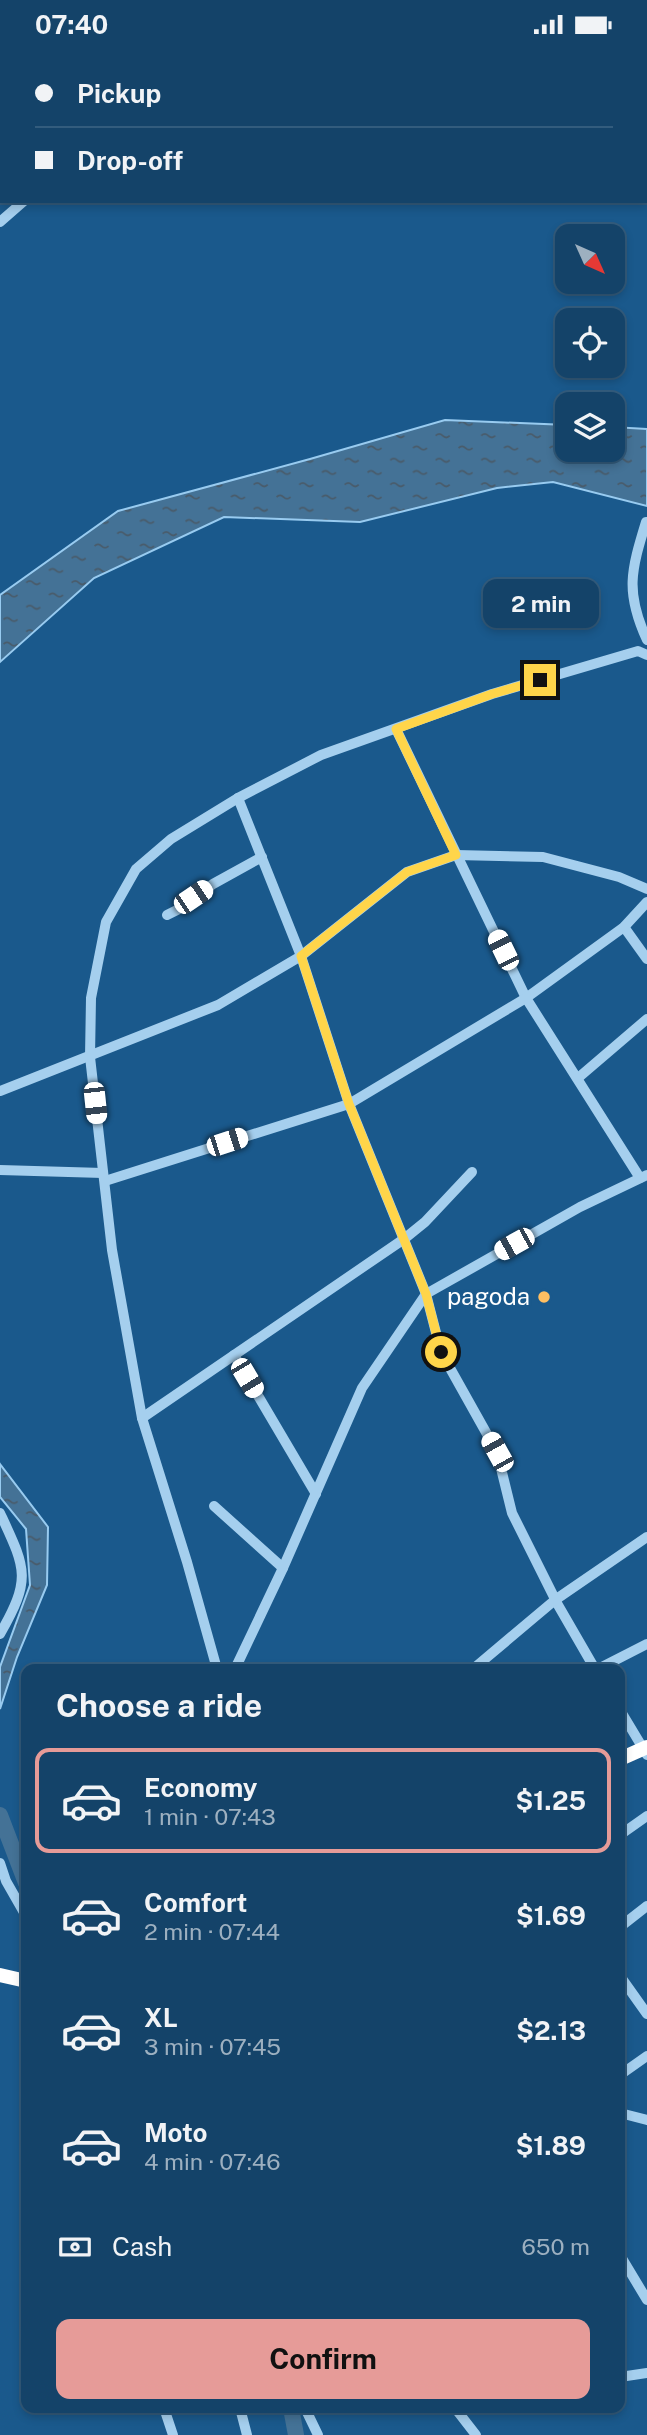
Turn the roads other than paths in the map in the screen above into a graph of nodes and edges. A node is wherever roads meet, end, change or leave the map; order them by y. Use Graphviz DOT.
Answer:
graph roads {
  1 [pos="22,203"];
  2 [pos="0,222"];
  3 [pos="646,522"];
  4 [pos="647,640"];
  5 [pos="647,655"];
  6 [pos="396,729"];
  7 [pos="239,798"];
  8 [pos="456,855"];
  9 [pos="262,857"];
  10 [pos="647,889"];
  11 [pos="647,902"];
  12 [pos="167,915"];
  13 [pos="624,927"];
  14 [pos="301,956"];
  15 [pos="647,959"];
  16 [pos="526,998"];
  17 [pos="647,1019"];
  18 [pos="90,1057"];
  19 [pos="578,1078"];
  20 [pos="0,1091"];
  21 [pos="349,1104"];
  22 [pos="0,1170"];
  23 [pos="472,1172"];
  24 [pos="643,1176"];
  25 [pos="104,1177"];
  26 [pos="404,1239"];
  27 [pos="426,1294"];
  28 [pos="233,1356"];
  29 [pos="142,1418"];
  30 [pos="316,1494"];
  31 [pos="214,1506"];
  32 [pos="0,1513"];
  33 [pos="647,1537"];
  34 [pos="283,1568"];
  35 [pos="555,1600"];
  36 [pos="0,1634"];
  37 [pos="647,1644"];
  38 [pos="215,1664"];
  39 [pos="237,1664"];
  40 [pos="479,1664"];
  41 [pos="594,1664"];
  42 [pos="607,1664"];
  43 [pos="625,1718"];
  44 [pos="646,1751"];
  45 [pos="625,1757"];
  46 [pos="647,1816"];
  47 [pos="625,1831"];
  48 [pos="0,1863"];
  49 [pos="647,1906"];
  50 [pos="21,1907"];
  51 [pos="625,1923"];
  52 [pos="0,1975"];
  53 [pos="21,1980"];
  54 [pos="625,1983"];
  55 [pos="647,2014"];
  56 [pos="647,2056"];
  57 [pos="625,2071"];
  58 [pos="625,2114"];
  59 [pos="647,2120"];
  60 [pos="625,2263"];
  61 [pos="647,2300"];
  62 [pos="647,2373"];
  63 [pos="625,2376"];
  64 [pos="166,2413"];
  65 [pos="241,2413"];
  66 [pos="307,2413"];
  67 [pos="459,2413"];
  68 [pos="173,2435"];
  69 [pos="247,2435"];
  70 [pos="318,2435"];
  71 [pos="475,2435"];
  1 -- 2 [label="street"];
  3 -- 4 [label="street"];
  5 -- 6 [label="street"];
  6 -- 7 [label="street"];
  6 -- 8 [label="street"];
  7 -- 9 [label="street"];
  7 -- 18 [label="street"];
  8 -- 10 [label="street"];
  8 -- 14 [label="street"];
  8 -- 16 [label="street"];
  9 -- 12 [label="street"];
  9 -- 14 [label="street"];
  11 -- 13 [label="street"];
  13 -- 15 [label="street"];
  13 -- 16 [label="street"];
  14 -- 18 [label="street"];
  14 -- 21 [label="street"];
  16 -- 19 [label="street"];
  16 -- 21 [label="street"];
  17 -- 19 [label="street"];
  18 -- 20 [label="street"];
  18 -- 25 [label="street"];
  19 -- 24 [label="street"];
  21 -- 25 [label="street"];
  21 -- 26 [label="street"];
  22 -- 25 [label="street"];
  23 -- 26 [label="street"];
  24 -- 27 [label="street"];
  25 -- 29 [label="street"];
  26 -- 27 [label="street"];
  26 -- 28 [label="street"];
  27 -- 30 [label="street"];
  27 -- 35 [label="street"];
  28 -- 29 [label="street"];
  28 -- 30 [label="street"];
  29 -- 38 [label="street"];
  30 -- 34 [label="street"];
  31 -- 34 [label="street"];
  32 -- 36 [label="street"];
  33 -- 35 [label="street"];
  34 -- 39 [label="street"];
  35 -- 40 [label="street"];
  35 -- 41 [label="street"];
  37 -- 42 [label="street"];
  43 -- 44 [label="street"];
  44 -- 45 [label="highway"];
  46 -- 47 [label="street"];
  48 -- 50 [label="street"];
  49 -- 51 [label="street"];
  52 -- 53 [label="highway"];
  54 -- 55 [label="street"];
  56 -- 57 [label="street"];
  58 -- 59 [label="street"];
  60 -- 61 [label="street"];
  62 -- 63 [label="street"];
  64 -- 68 [label="street"];
  65 -- 69 [label="street"];
  66 -- 70 [label="street"];
  67 -- 71 [label="street"];
}
